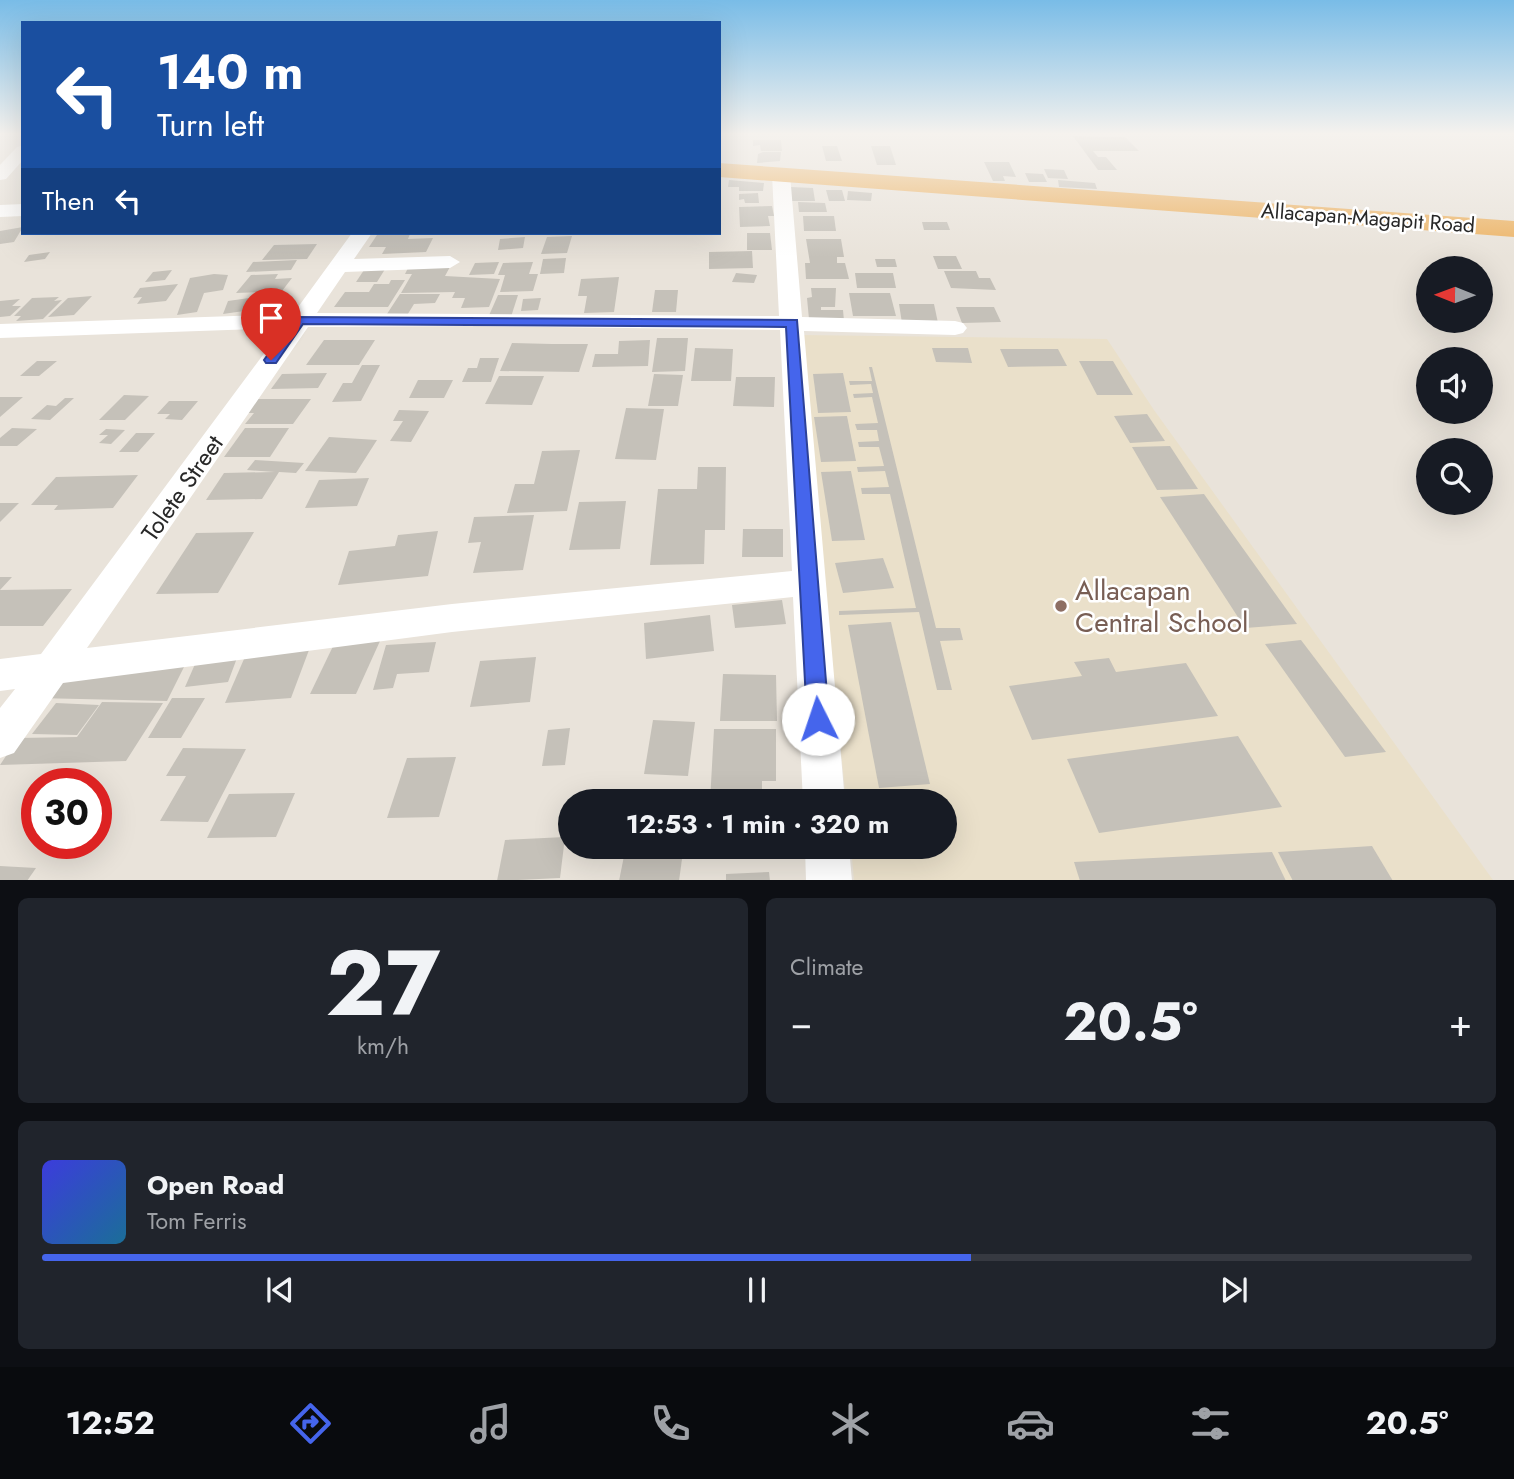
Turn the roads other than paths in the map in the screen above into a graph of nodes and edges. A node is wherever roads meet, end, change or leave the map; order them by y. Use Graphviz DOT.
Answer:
graph roads {
  1 [pos="781,175"];
  2 [pos="795,175"];
  3 [pos="21,210"];
  4 [pos="0,211"];
  5 [pos="1514,229"];
  6 [pos="361,235"];
  7 [pos="450,262"];
  8 [pos="338,266"];
  9 [pos="299,320"];
  10 [pos="792,323"];
  11 [pos="955,328"];
  12 [pos="0,331"];
  13 [pos="809,582"];
  14 [pos="54,668"];
  15 [pos="0,675"];
  16 [pos="0,740"];
  17 [pos="823,789"];
  18 [pos="828,859"];
  19 [pos="829,880"];
  1 -- 10 [label="street"];
  2 -- 5 [label="highway, Allacapan-Magapit Road"];
  3 -- 4 [label="street"];
  6 -- 8 [label="street, Tolete Street"];
  7 -- 8 [label="street"];
  8 -- 9 [label="street, Tolete Street"];
  9 -- 10 [label="street"];
  9 -- 12 [label="street"];
  9 -- 14 [label="street, Tolete Street"];
  10 -- 11 [label="street"];
  10 -- 13 [label="street"];
  13 -- 14 [label="street"];
  13 -- 17 [label="street"];
  14 -- 15 [label="street"];
  14 -- 16 [label="street, Tolete Street"];
  18 -- 19 [label="street"];
}
